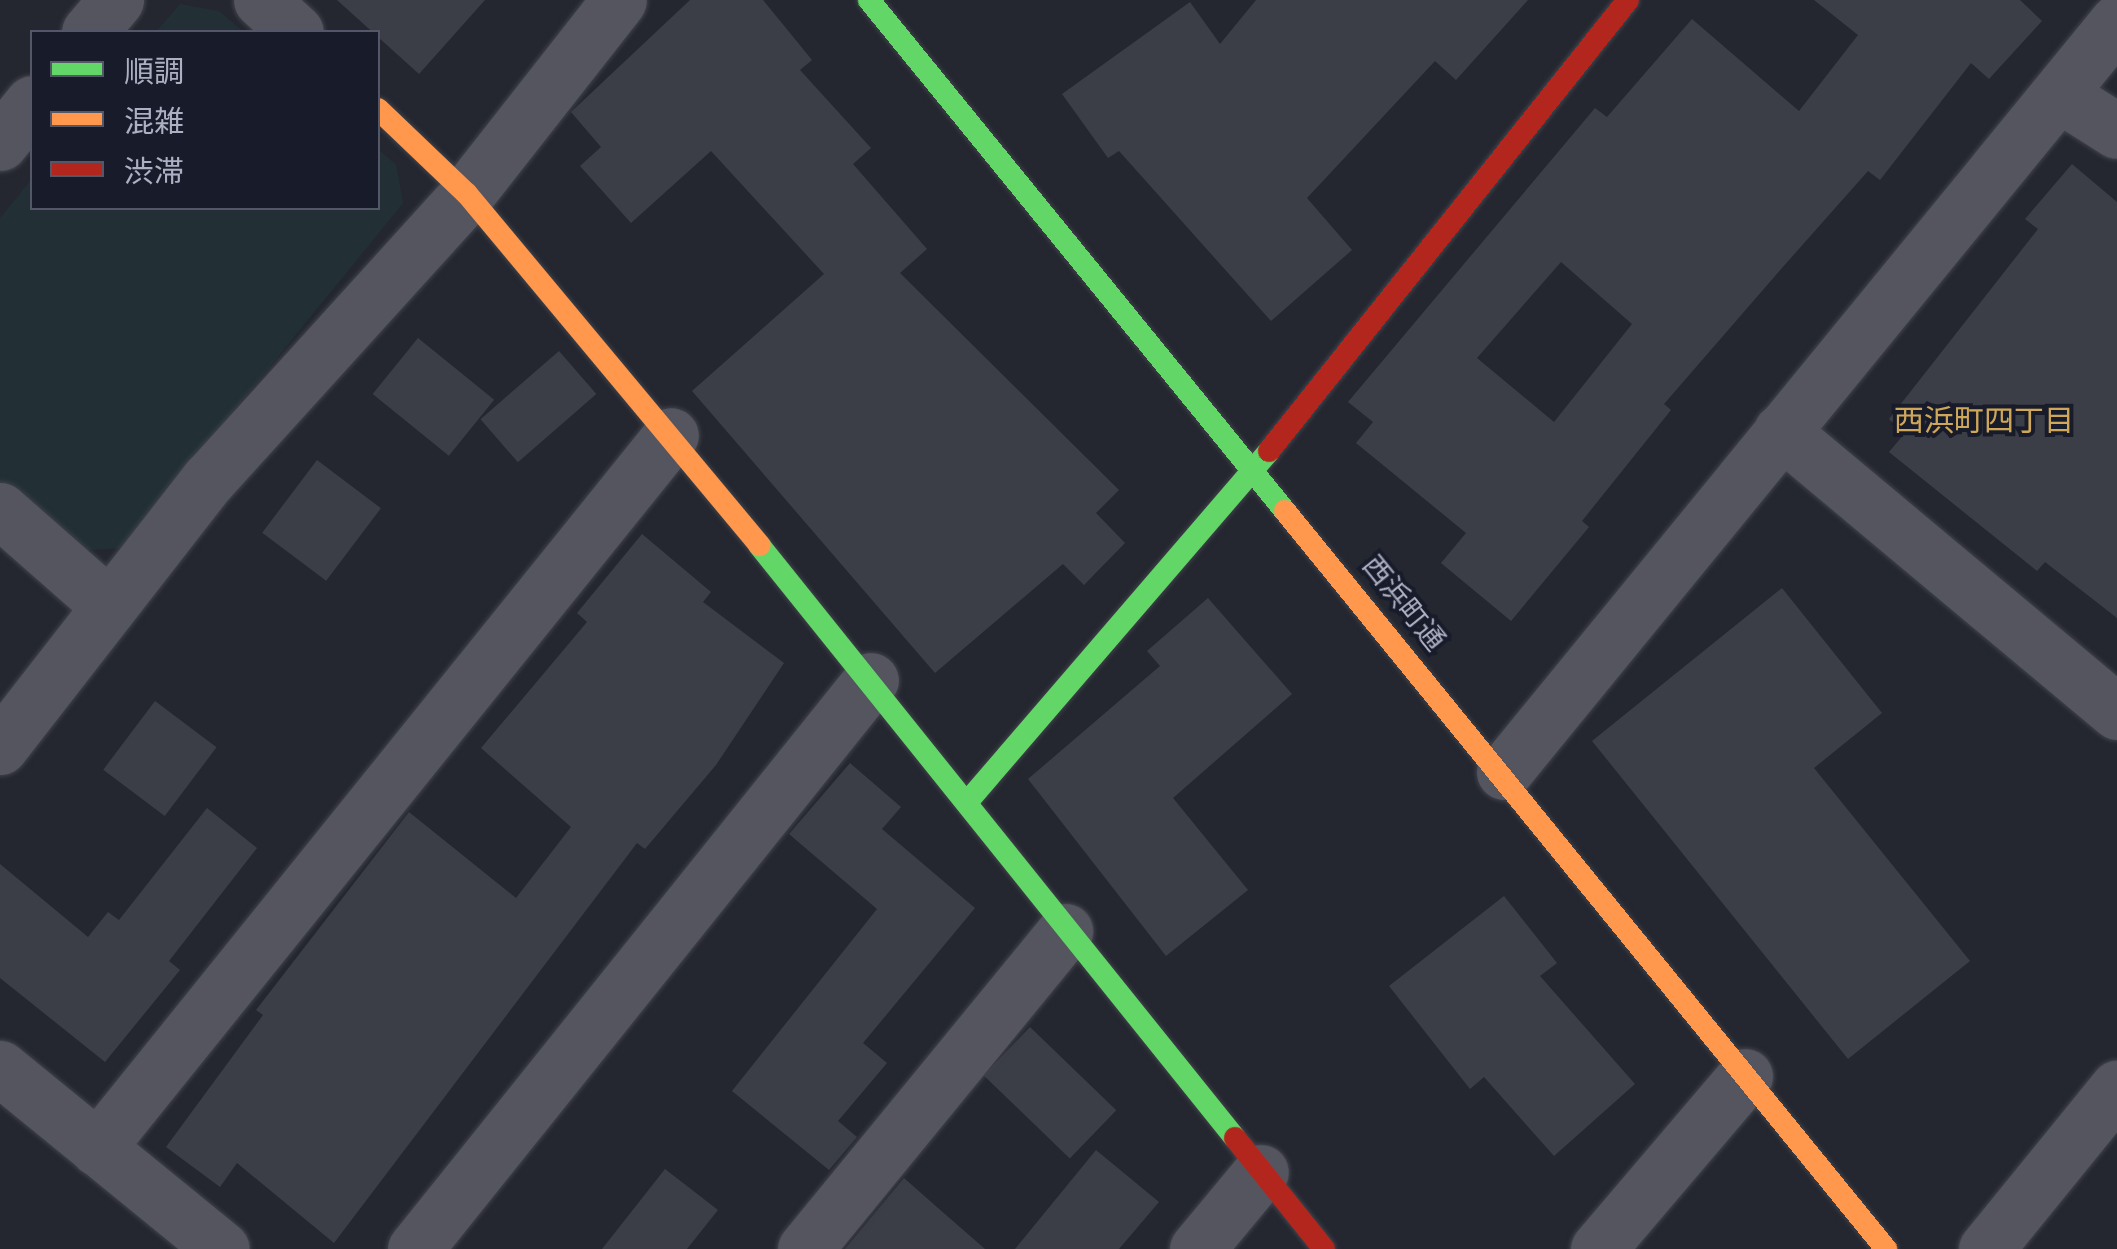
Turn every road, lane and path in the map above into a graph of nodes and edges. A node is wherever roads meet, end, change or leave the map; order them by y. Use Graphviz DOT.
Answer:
graph roads {
  1 [pos="116,0"];
  2 [pos="262,0"];
  3 [pos="619,0"];
  4 [pos="869,0"];
  5 [pos="1628,0"];
  6 [pos="2117,22"];
  7 [pos="91,30"];
  8 [pos="294,30"];
  9 [pos="2060,95"];
  10 [pos="30,106"];
  11 [pos="380,111"];
  12 [pos="2117,132"];
  13 [pos="0,143"];
  14 [pos="468,194"];
  15 [pos="1781,431"];
  16 [pos="671,435"];
  17 [pos="1256,467"];
  18 [pos="0,510"];
  19 [pos="107,604"];
  20 [pos="871,680"];
  21 [pos="2117,712"];
  22 [pos="0,748"];
  23 [pos="1504,772"];
  24 [pos="969,800"];
  25 [pos="1065,931"];
  26 [pos="0,1068"];
  27 [pos="1745,1076"];
  28 [pos="2117,1088"];
  29 [pos="97,1148"];
  30 [pos="1261,1172"];
  31 [pos="222,1249"];
  32 [pos="415,1249"];
  33 [pos="805,1249"];
  34 [pos="1197,1249"];
  35 [pos="1324,1249"];
  36 [pos="1598,1249"];
  37 [pos="1886,1249"];
  38 [pos="1986,1249"];
  1 -- 7 [label="street"];
  2 -- 8 [label="street"];
  3 -- 14 [label="street"];
  4 -- 17 [label="street, 西浜町通"];
  5 -- 17 [label="street"];
  6 -- 9 [label="street"];
  9 -- 12 [label="street"];
  9 -- 15 [label="street"];
  10 -- 13 [label="street"];
  11 -- 14 [label="street"];
  14 -- 16 [label="street"];
  14 -- 19 [label="street"];
  15 -- 21 [label="street"];
  15 -- 23 [label="street"];
  16 -- 20 [label="street"];
  16 -- 29 [label="street"];
  17 -- 23 [label="street, 西浜町通"];
  17 -- 24 [label="street"];
  18 -- 19 [label="street"];
  19 -- 22 [label="street"];
  20 -- 24 [label="street"];
  20 -- 32 [label="street"];
  23 -- 27 [label="street, 西浜町通"];
  24 -- 25 [label="street"];
  25 -- 30 [label="street"];
  25 -- 33 [label="street"];
  26 -- 29 [label="street"];
  27 -- 36 [label="street"];
  27 -- 37 [label="street, 西浜町通"];
  28 -- 38 [label="street"];
  29 -- 31 [label="street"];
  30 -- 34 [label="street"];
  30 -- 35 [label="street"];
}
